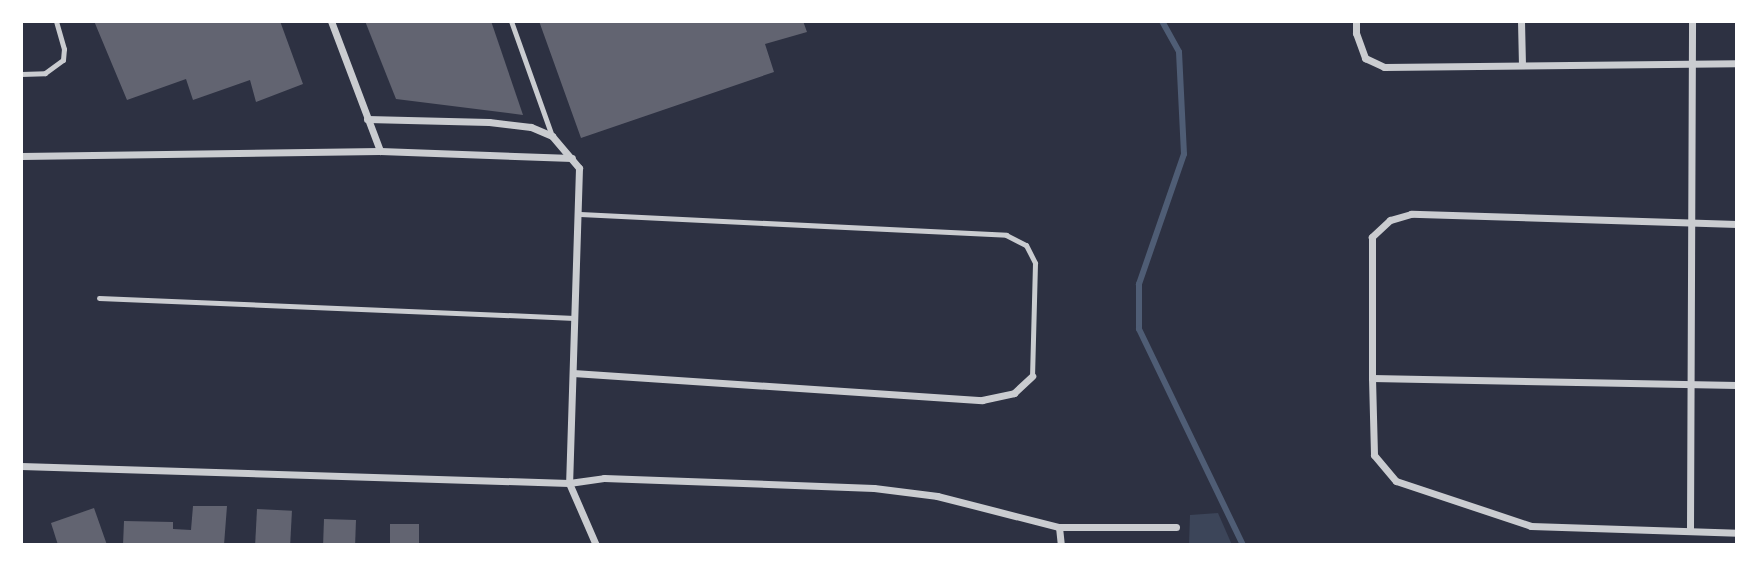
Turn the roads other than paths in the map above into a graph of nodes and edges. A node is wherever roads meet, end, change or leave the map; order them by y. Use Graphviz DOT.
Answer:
graph roads {
  1 [pos="56,21"];
  2 [pos="331,21"];
  3 [pos="511,21"];
  4 [pos="1356,21"];
  5 [pos="1521,21"];
  6 [pos="1692,21"];
  7 [pos="1693,63"];
  8 [pos="1737,63"];
  9 [pos="1522,65"];
  10 [pos="21,74"];
  11 [pos="367,119"];
  12 [pos="552,136"];
  13 [pos="380,151"];
  14 [pos="21,156"];
  15 [pos="572,158"];
  16 [pos="580,214"];
  17 [pos="1691,223"];
  18 [pos="1737,224"];
  19 [pos="99,298"];
  20 [pos="576,318"];
  21 [pos="573,373"];
  22 [pos="1032,376"];
  23 [pos="1372,378"];
  24 [pos="1737,385"];
  25 [pos="1693,386"];
  26 [pos="21,466"];
  27 [pos="569,483"];
  28 [pos="1059,527"];
  29 [pos="1175,527"];
  30 [pos="1690,529"];
  31 [pos="1737,533"];
  32 [pos="596,545"];
  33 [pos="1061,545"];
  1 -- 10 [label="lane"];
  2 -- 11 [label="street"];
  3 -- 12 [label="lane"];
  4 -- 9 [label="street"];
  5 -- 9 [label="street"];
  6 -- 7 [label="street"];
  7 -- 8 [label="street"];
  7 -- 9 [label="street"];
  7 -- 17 [label="street"];
  11 -- 12 [label="street"];
  11 -- 13 [label="street"];
  12 -- 15 [label="street"];
  13 -- 14 [label="street"];
  13 -- 15 [label="street"];
  15 -- 16 [label="street"];
  16 -- 20 [label="street"];
  16 -- 22 [label="lane"];
  17 -- 18 [label="street"];
  17 -- 23 [label="street"];
  17 -- 25 [label="street"];
  19 -- 20 [label="lane"];
  20 -- 21 [label="street"];
  21 -- 22 [label="street"];
  21 -- 27 [label="street"];
  23 -- 25 [label="street"];
  23 -- 30 [label="street"];
  24 -- 25 [label="street"];
  25 -- 30 [label="street"];
  26 -- 27 [label="street"];
  27 -- 28 [label="street"];
  27 -- 32 [label="street"];
  28 -- 29 [label="street"];
  28 -- 33 [label="street"];
  30 -- 31 [label="street"];
}
